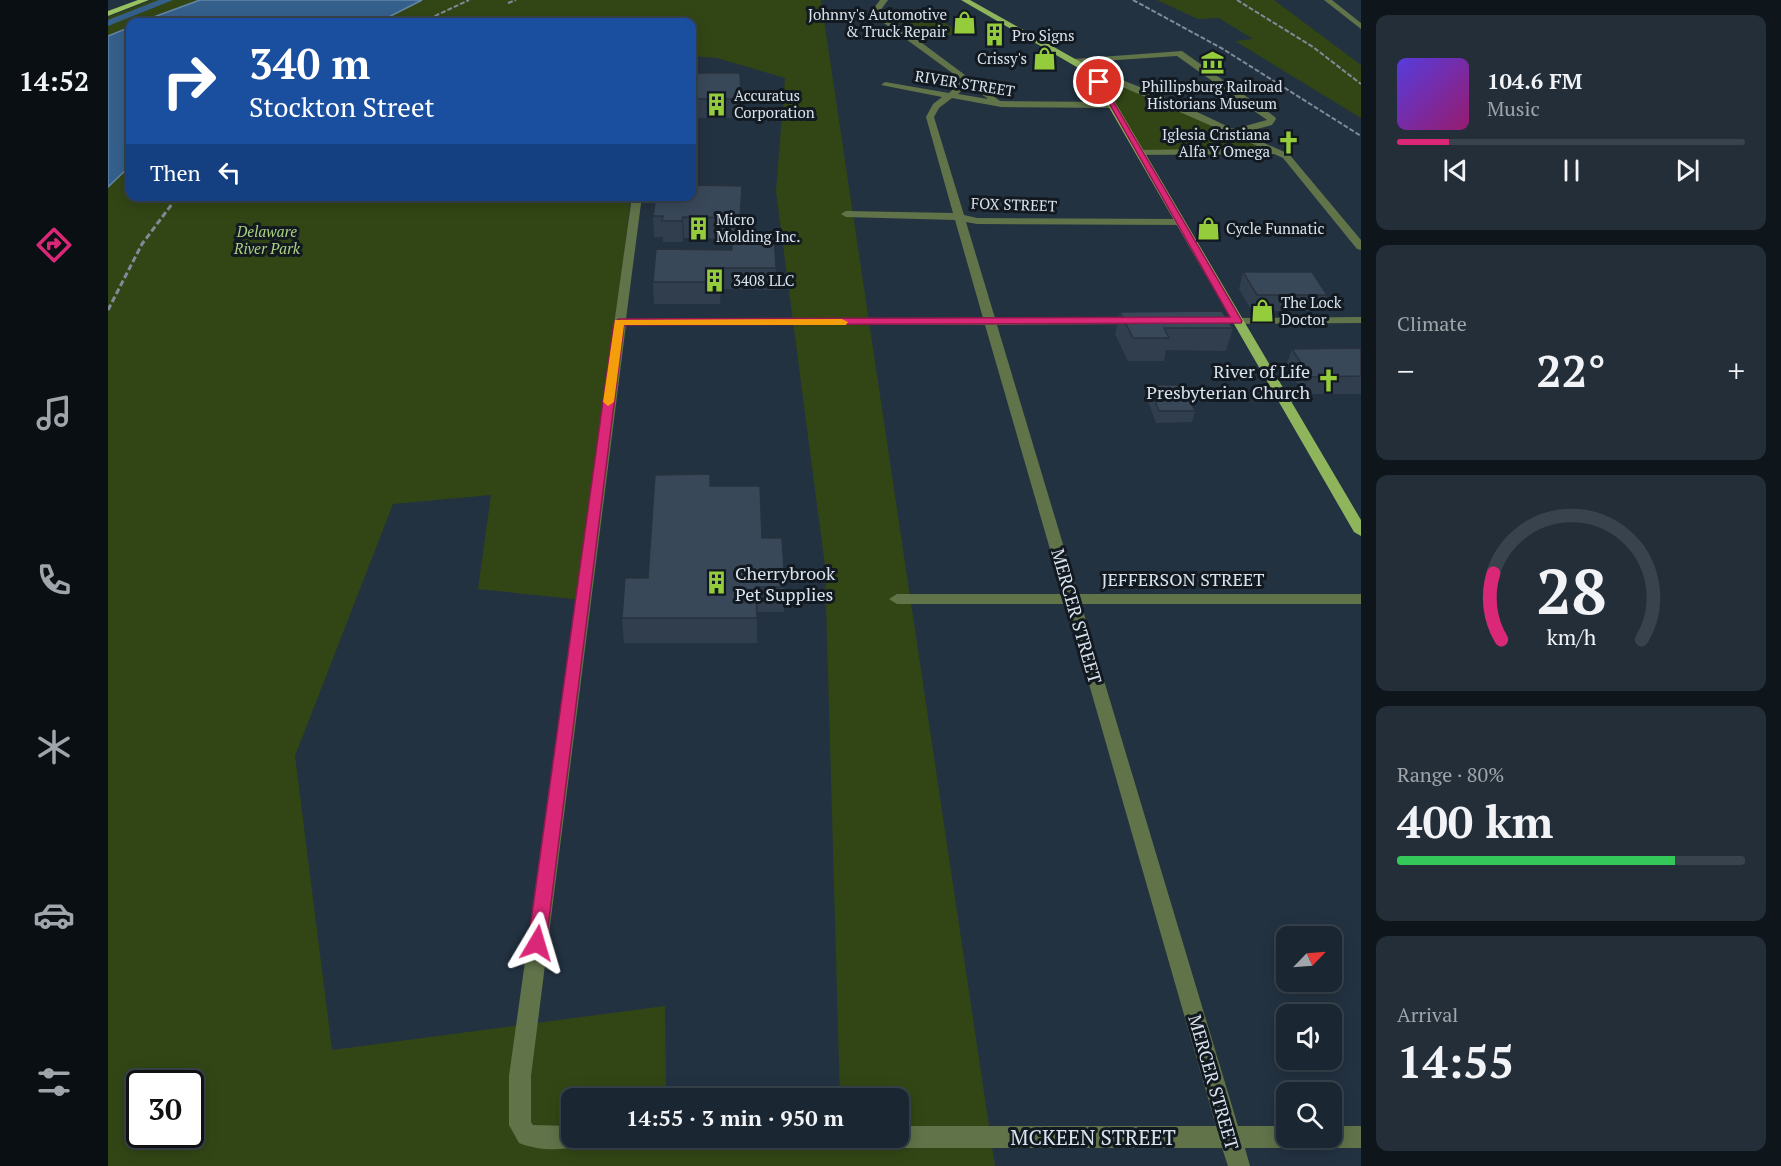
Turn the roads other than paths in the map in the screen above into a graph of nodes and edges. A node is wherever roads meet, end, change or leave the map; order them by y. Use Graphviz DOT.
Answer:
graph roads {
  1 [pos="145,0"];
  2 [pos="884,0"];
  3 [pos="965,0"];
  4 [pos="1328,0"];
  5 [pos="108,14"];
  6 [pos="1361,27"];
  7 [pos="1073,61"];
  8 [pos="1090,71"];
  9 [pos="967,80"];
  10 [pos="885,85"];
  11 [pos="950,96"];
  12 [pos="1001,105"];
  13 [pos="1112,105"];
  14 [pos="1233,132"];
  15 [pos="1278,151"];
  16 [pos="1140,153"];
  17 [pos="636,201"];
  18 [pos="846,214"];
  19 [pos="958,217"];
  20 [pos="1180,222"];
  21 [pos="1361,247"];
  22 [pos="1361,320"];
  23 [pos="1156,321"];
  24 [pos="1231,321"];
  25 [pos="619,322"];
  26 [pos="992,322"];
  27 [pos="1361,532"];
  28 [pos="1072,598"];
  29 [pos="897,599"];
  30 [pos="1361,599"];
  31 [pos="561,1137"];
  32 [pos="909,1137"];
  33 [pos="1230,1137"];
  34 [pos="1276,1137"];
  35 [pos="1342,1137"];
  36 [pos="1361,1137"];
  37 [pos="1239,1166"];
  1 -- 5 [label="highway"];
  2 -- 9 [label="street"];
  3 -- 7 [label="main road"];
  4 -- 6 [label="street"];
  7 -- 8 [label="main road"];
  7 -- 14 [label="street"];
  8 -- 13 [label="main road"];
  8 -- 14 [label="street"];
  9 -- 11 [label="street, MERCER STREET"];
  9 -- 12 [label="street"];
  10 -- 11 [label="street, RIVER STREET"];
  11 -- 12 [label="street, RIVER STREET"];
  11 -- 19 [label="street, MERCER STREET"];
  12 -- 13 [label="street, RIVER STREET"];
  13 -- 16 [label="main road"];
  14 -- 15 [label="street"];
  15 -- 16 [label="street"];
  15 -- 21 [label="street"];
  16 -- 20 [label="main road"];
  17 -- 25 [label="street"];
  18 -- 19 [label="street, FOX STREET"];
  19 -- 20 [label="street, FOX STREET"];
  19 -- 26 [label="street, MERCER STREET"];
  20 -- 24 [label="main road"];
  22 -- 24 [label="street"];
  23 -- 26 [label="street"];
  24 -- 27 [label="main road"];
  25 -- 26 [label="street"];
  25 -- 31 [label="street"];
  26 -- 28 [label="street, MERCER STREET"];
  28 -- 29 [label="street, JEFFERSON STREET"];
  28 -- 30 [label="street, JEFFERSON STREET"];
  28 -- 33 [label="street, MERCER STREET"];
  32 -- 33 [label="street, MCKEEN STREET"];
  33 -- 34 [label="street, MCKEEN STREET"];
  33 -- 37 [label="street, MERCER STREET"];
  35 -- 36 [label="street"];
}
